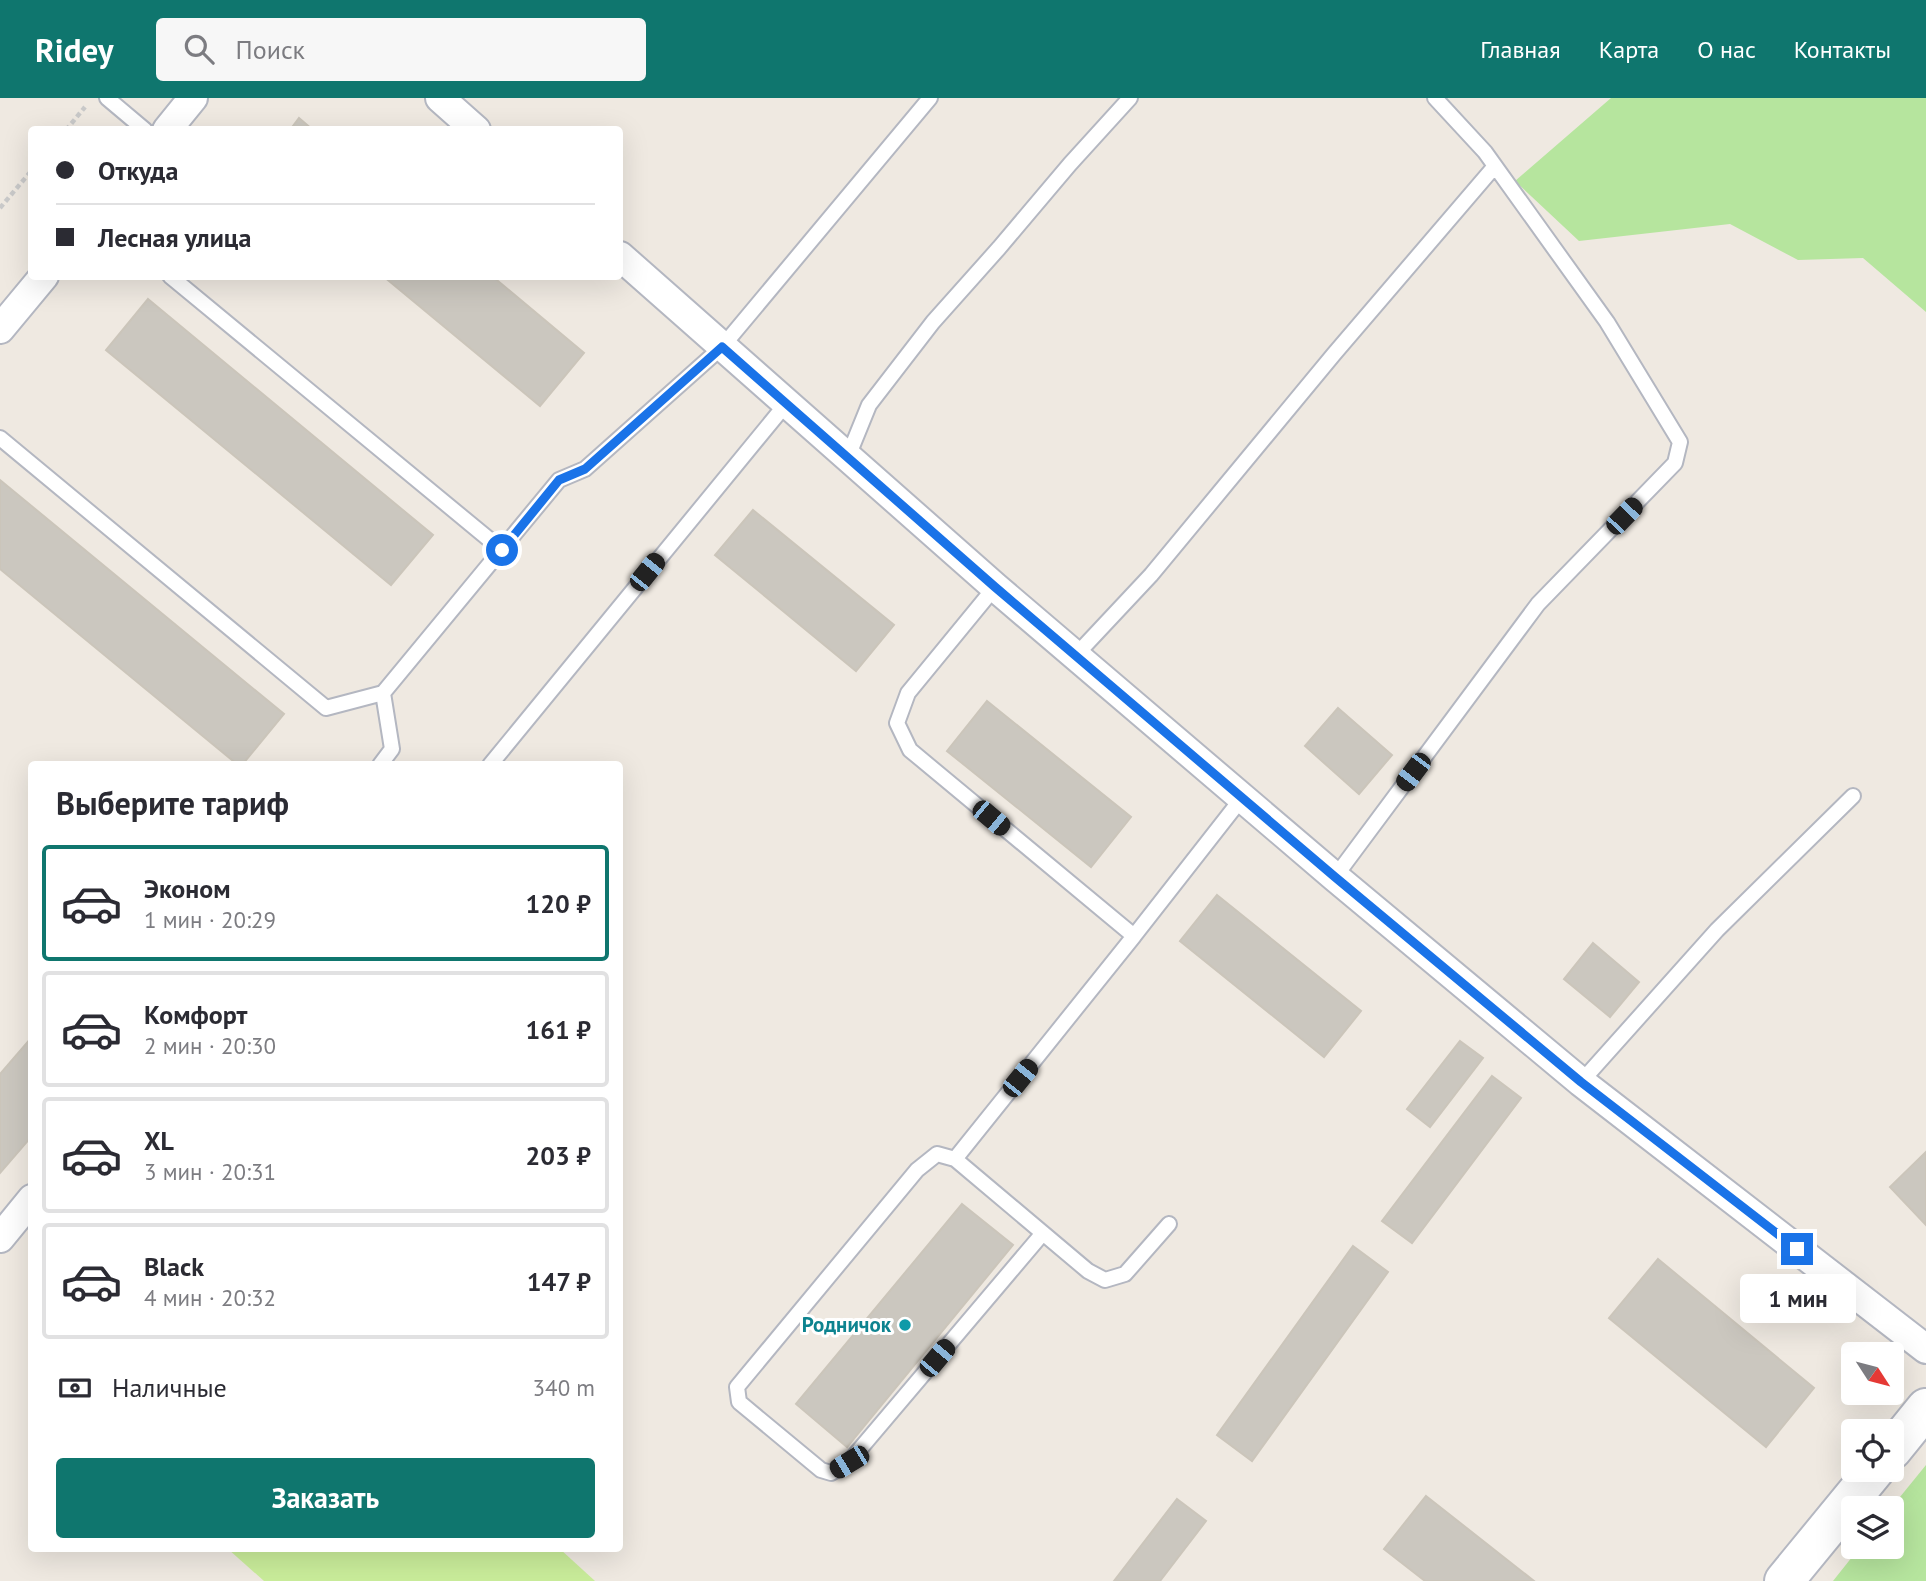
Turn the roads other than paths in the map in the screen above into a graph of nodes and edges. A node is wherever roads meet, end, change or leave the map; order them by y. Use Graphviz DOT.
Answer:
graph roads {
  1 [pos="107,98"];
  2 [pos="193,98"];
  3 [pos="440,98"];
  4 [pos="930,98"];
  5 [pos="1130,98"];
  6 [pos="1435,98"];
  7 [pos="140,126"];
  8 [pos="170,126"];
  9 [pos="472,126"];
  10 [pos="1495,166"];
  11 [pos="623,259"];
  12 [pos="41,280"];
  13 [pos="175,280"];
  14 [pos="0,330"];
  15 [pos="722,347"];
  16 [pos="786,404"];
  17 [pos="0,438"];
  18 [pos="847,459"];
  19 [pos="502,550"];
  20 [pos="995,587"];
  21 [pos="1076,655"];
  22 [pos="383,693"];
  23 [pos="383,761"];
  24 [pos="493,761"];
  25 [pos="1853,796"];
  26 [pos="1242,798"];
  27 [pos="1335,877"];
  28 [pos="1134,936"];
  29 [pos="1581,1082"];
  30 [pos="955,1159"];
  31 [pos="28,1204"];
  32 [pos="1169,1224"];
  33 [pos="1043,1233"];
  34 [pos="0,1238"];
  35 [pos="1926,1349"];
  36 [pos="1926,1408"];
  37 [pos="1904,1435"];
  38 [pos="1865,1482"];
  39 [pos="1784,1581"];
  1 -- 7 [label="lane"];
  2 -- 8 [label="street"];
  3 -- 9 [label="street"];
  4 -- 15 [label="lane"];
  5 -- 18 [label="lane"];
  6 -- 10 [label="lane"];
  10 -- 21 [label="lane"];
  10 -- 27 [label="lane"];
  11 -- 15 [label="street"];
  12 -- 14 [label="street"];
  13 -- 19 [label="lane"];
  15 -- 16 [label="street"];
  15 -- 19 [label="lane"];
  16 -- 18 [label="street"];
  16 -- 24 [label="lane"];
  17 -- 22 [label="lane"];
  18 -- 20 [label="street"];
  19 -- 22 [label="lane"];
  20 -- 21 [label="street"];
  20 -- 28 [label="lane"];
  21 -- 26 [label="street"];
  22 -- 23 [label="lane"];
  25 -- 29 [label="lane"];
  26 -- 27 [label="street"];
  26 -- 28 [label="lane"];
  27 -- 29 [label="street"];
  28 -- 30 [label="lane"];
  29 -- 35 [label="street"];
  30 -- 33 [label="lane"];
  30 -- 33 [label="lane"];
  31 -- 34 [label="street"];
  32 -- 33 [label="lane"];
  36 -- 37 [label="street"];
  38 -- 39 [label="street"];
}
